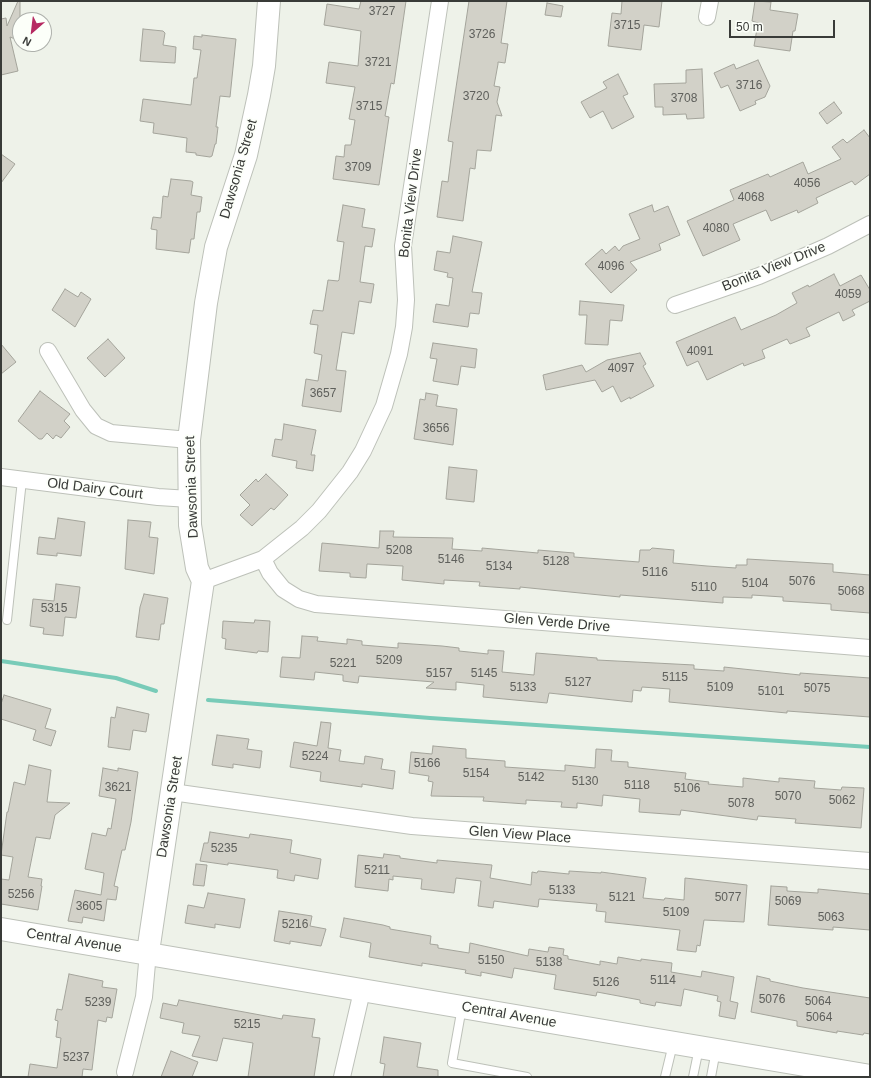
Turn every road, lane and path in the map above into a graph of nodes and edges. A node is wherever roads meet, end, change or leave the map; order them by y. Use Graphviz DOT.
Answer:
graph roads {
  1 [pos="269,1"];
  2 [pos="440,1"];
  3 [pos="710,1"];
  4 [pos="707,17"];
  5 [pos="870,224"];
  6 [pos="675,304"];
  7 [pos="48,351"];
  8 [pos="189,440"];
  9 [pos="1,477"];
  10 [pos="22,480"];
  11 [pos="190,499"];
  12 [pos="263,559"];
  13 [pos="203,581"];
  14 [pos="7,620"];
  15 [pos="870,648"];
  16 [pos="172,792"];
  17 [pos="870,861"];
  18 [pos="1,929"];
  19 [pos="148,952"];
  20 [pos="362,990"];
  21 [pos="462,1007"];
  22 [pos="673,1043"];
  23 [pos="708,1049"];
  24 [pos="125,1072"];
  25 [pos="864,1076"];
  26 [pos="342,1077"];
  27 [pos="527,1077"];
  28 [pos="665,1077"];
  29 [pos="693,1077"];
  30 [pos="711,1077"];
  1 -- 8 [label="street, Dawsonia Street"];
  2 -- 12 [label="street, Bonita View Drive"];
  3 -- 4 [label="street"];
  5 -- 6 [label="street, Bonita View Drive"];
  7 -- 8 [label="street"];
  8 -- 11 [label="street, Dawsonia Street"];
  9 -- 10 [label="street, Old Dairy Court"];
  10 -- 11 [label="street, Old Dairy Court"];
  10 -- 14 [label="lane"];
  11 -- 13 [label="street, Dawsonia Street"];
  12 -- 13 [label="street, Bonita View Drive"];
  12 -- 15 [label="street, Glen Verde Drive"];
  13 -- 16 [label="street, Dawsonia Street"];
  16 -- 17 [label="street, Glen View Place"];
  16 -- 19 [label="street, Dawsonia Street"];
  18 -- 19 [label="street, Central Avenue"];
  19 -- 20 [label="street, Central Avenue"];
  19 -- 24 [label="street"];
  20 -- 21 [label="street, Central Avenue"];
  20 -- 26 [label="street"];
  21 -- 22 [label="street, Central Avenue"];
  21 -- 27 [label="lane"];
  22 -- 23 [label="street, Central Avenue"];
  22 -- 28 [label="lane"];
  23 -- 25 [label="street, Central Avenue"];
  23 -- 29 [label="lane"];
  23 -- 30 [label="lane"];
}
